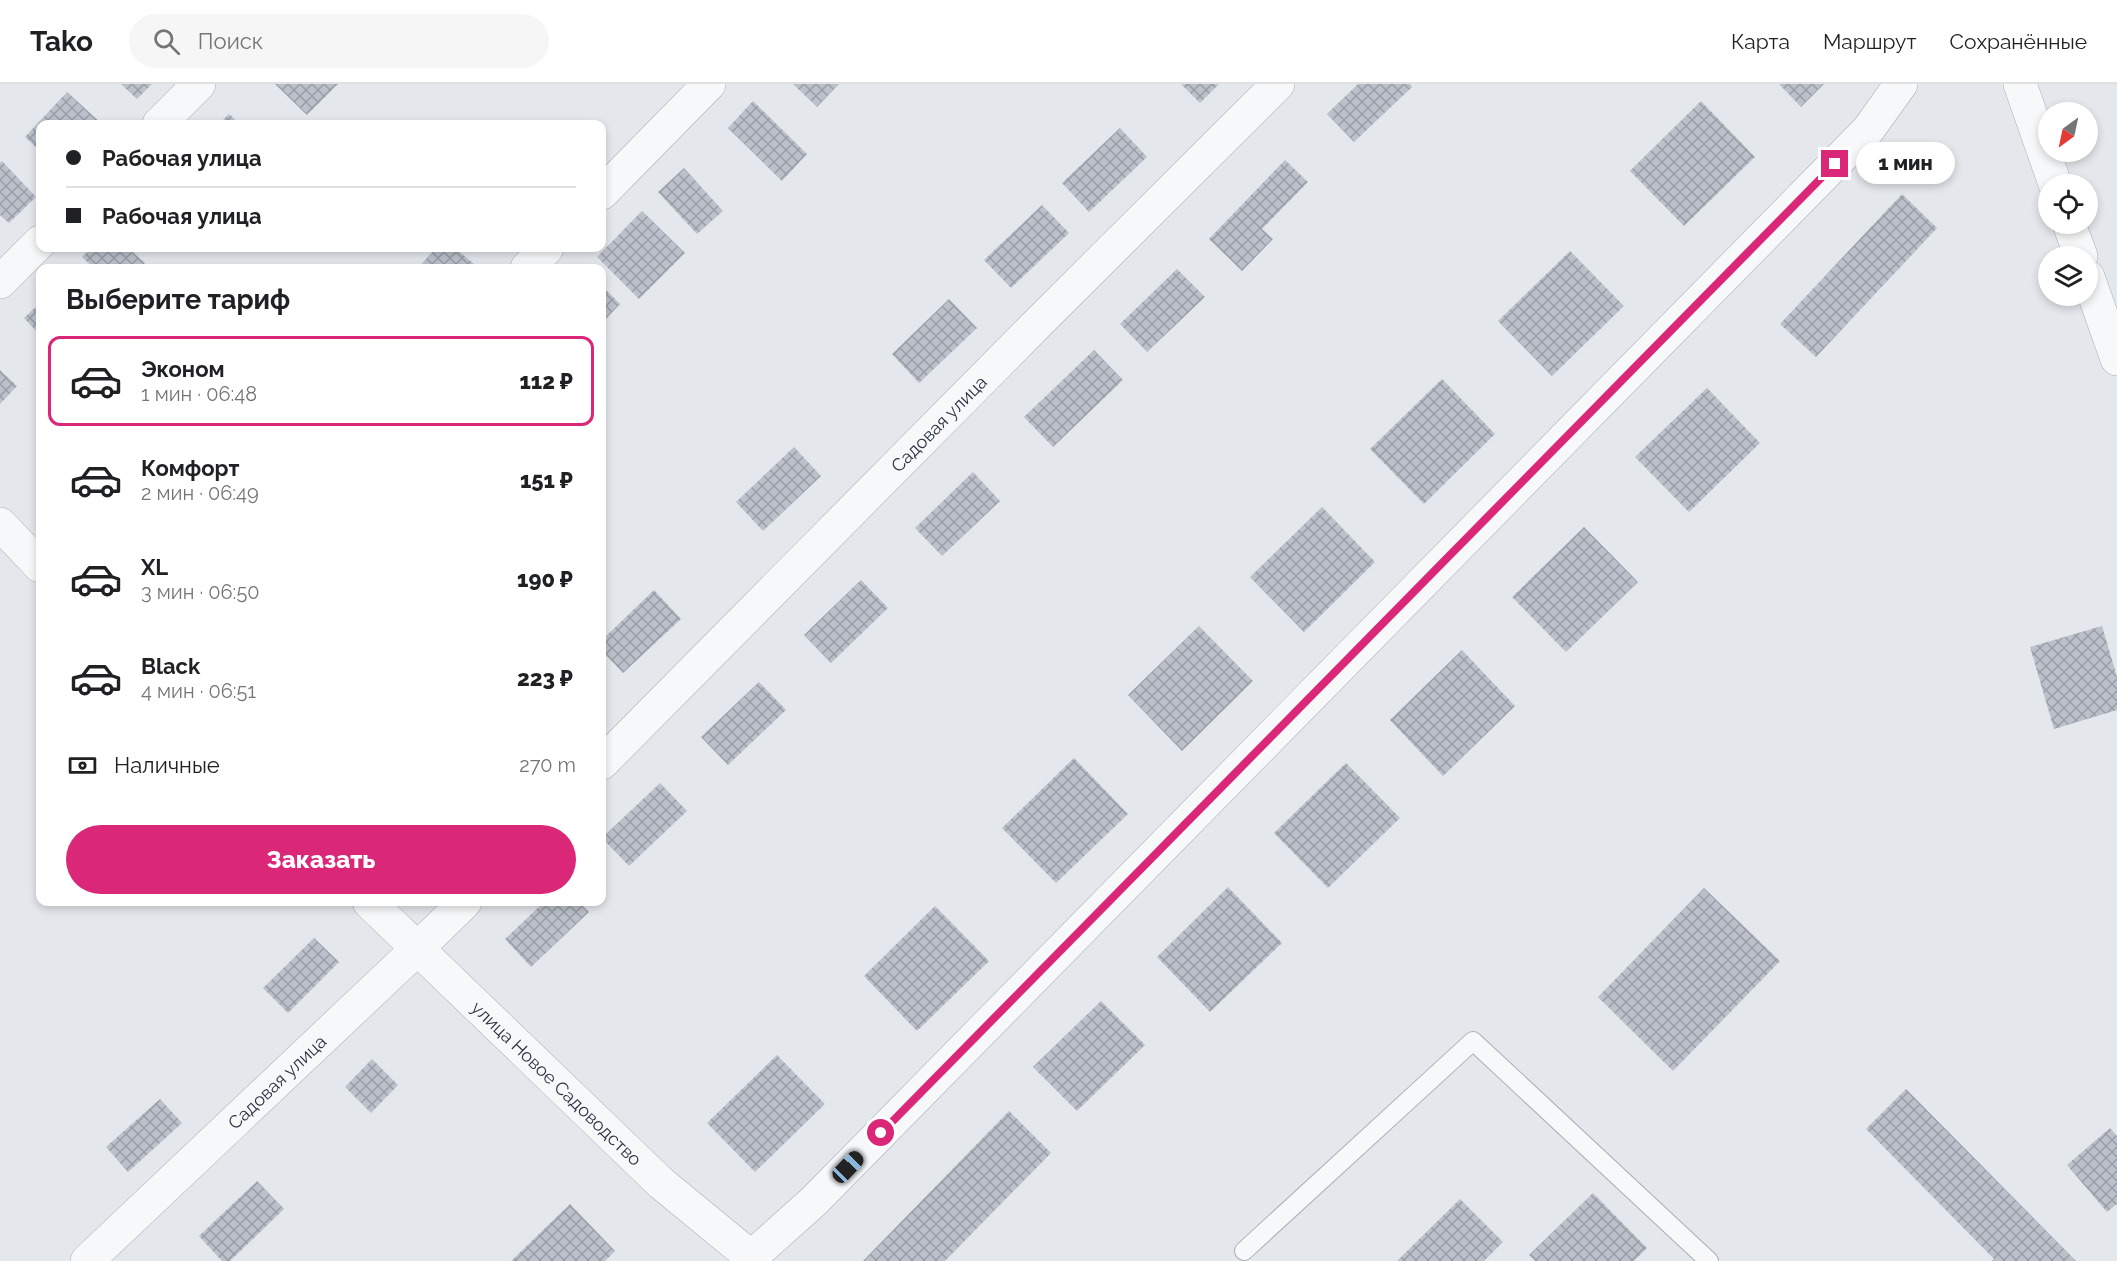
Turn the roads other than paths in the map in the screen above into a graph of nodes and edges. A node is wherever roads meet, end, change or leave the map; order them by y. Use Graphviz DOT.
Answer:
graph roads {
  1 [pos="200,84"];
  2 [pos="709,84"];
  3 [pos="1278,84"];
  4 [pos="1901,84"];
  5 [pos="2020,84"];
  6 [pos="163,120"];
  7 [pos="2052,174"];
  8 [pos="606,189"];
  9 [pos="36,246"];
  10 [pos="543,252"];
  11 [pos="531,264"];
  12 [pos="0,282"];
  13 [pos="2098,305"];
  14 [pos="2117,359"];
  15 [pos="0,524"];
  16 [pos="36,562"];
  17 [pos="606,759"];
  18 [pos="373,906"];
  19 [pos="461,906"];
  20 [pos="417,949"];
  21 [pos="1244,1251"];
  22 [pos="751,1260"];
  23 [pos="87,1261"];
  24 [pos="1709,1261"];
  1 -- 6 [label="street"];
  2 -- 8 [label="street"];
  3 -- 17 [label="street, Садовая улица"];
  4 -- 22 [label="street"];
  5 -- 7 [label="street"];
  9 -- 12 [label="street"];
  10 -- 11 [label="street"];
  13 -- 14 [label="street"];
  15 -- 16 [label="street"];
  18 -- 20 [label="street, улица Новое Садоводство"];
  19 -- 20 [label="street, Садовая улица"];
  20 -- 22 [label="street, улица Новое Садоводство"];
  20 -- 23 [label="street, Садовая улица"];
  21 -- 24 [label="lane"];
}
